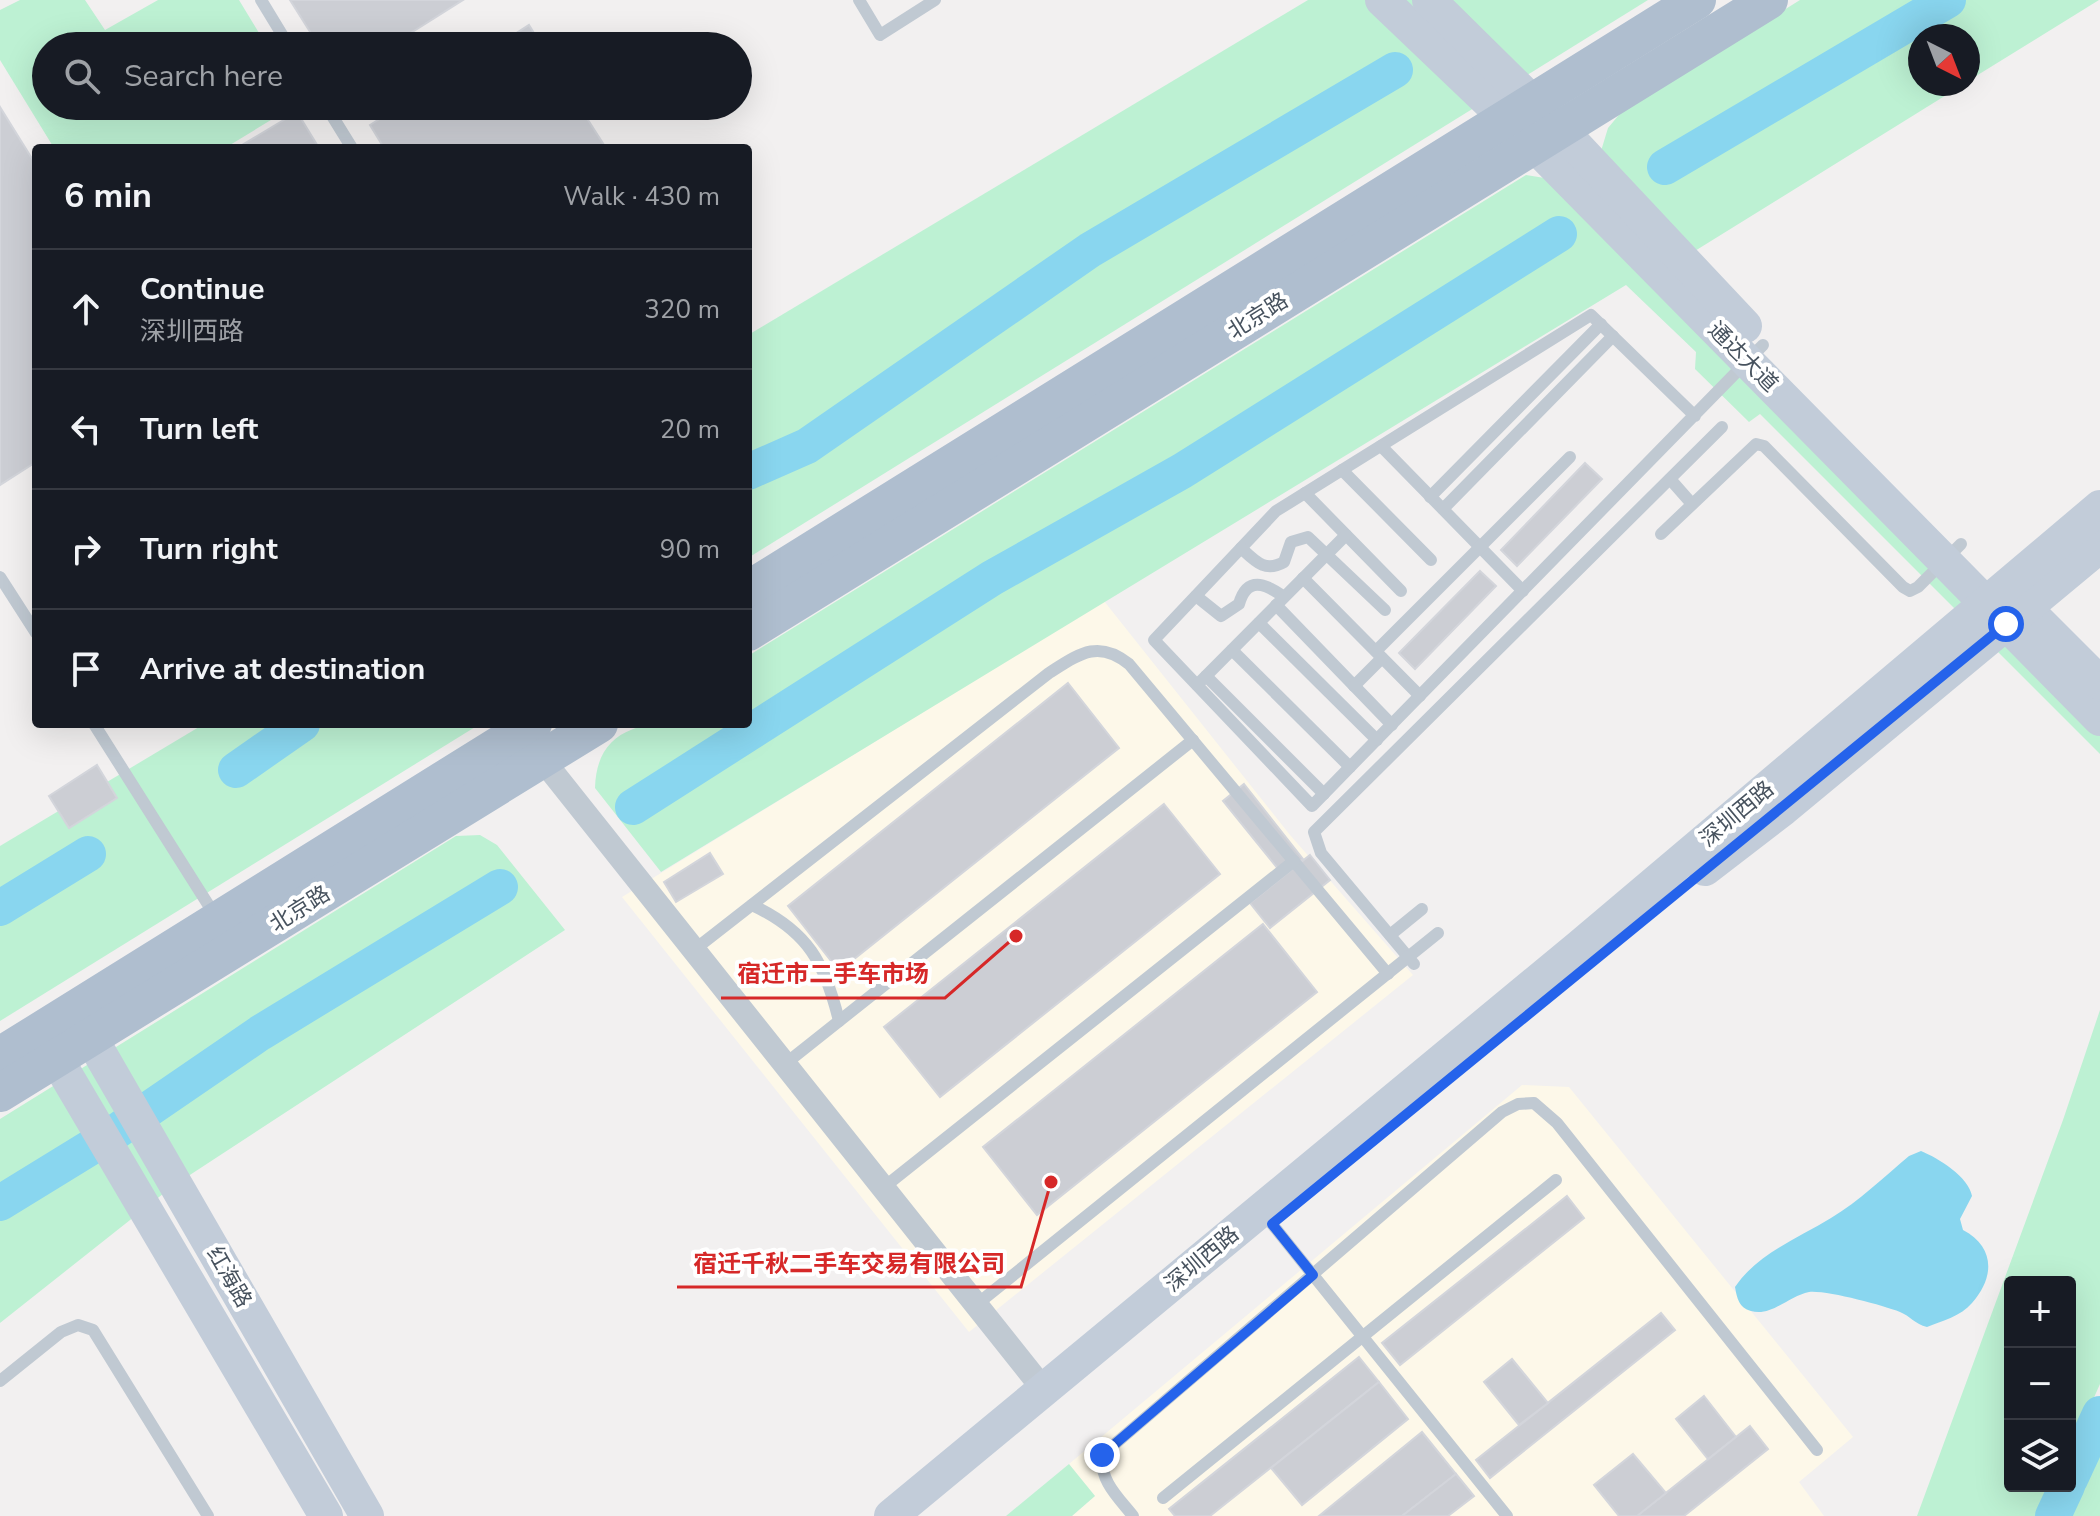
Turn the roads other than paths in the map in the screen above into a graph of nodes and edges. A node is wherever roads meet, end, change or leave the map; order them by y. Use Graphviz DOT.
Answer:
graph roads {
  1 [pos="261,0"];
  2 [pos="859,0"];
  3 [pos="935,0"];
  4 [pos="1382,0"];
  5 [pos="1429,0"];
  6 [pos="1697,0"];
  7 [pos="1769,0"];
  8 [pos="280,32"];
  9 [pos="1519,110"];
  10 [pos="335,120"];
  11 [pos="1547,137"];
  12 [pos="350,144"];
  13 [pos="1601,324"];
  14 [pos="1613,336"];
  15 [pos="1755,353"];
  16 [pos="1695,416"];
  17 [pos="1722,427"];
  18 [pos="1381,446"];
  19 [pos="1570,457"];
  20 [pos="1342,470"];
  21 [pos="1670,479"];
  22 [pos="1305,493"];
  23 [pos="1430,497"];
  24 [pos="1692,504"];
  25 [pos="2100,507"];
  26 [pos="1443,509"];
  27 [pos="1661,534"];
  28 [pos="1346,535"];
  29 [pos="2100,546"];
  30 [pos="1480,547"];
  31 [pos="1241,548"];
  32 [pos="1328,552"];
  33 [pos="1953,553"];
  34 [pos="1431,560"];
  35 [pos="0,577"];
  36 [pos="1303,578"];
  37 [pos="752,588"];
  38 [pos="1401,591"];
  39 [pos="1523,591"];
  40 [pos="1196,596"];
  41 [pos="1280,601"];
  42 [pos="2005,606"];
  43 [pos="1385,610"];
  44 [pos="1259,623"];
  45 [pos="32,627"];
  46 [pos="752,630"];
  47 [pos="1232,650"];
  48 [pos="1379,655"];
  49 [pos="1202,681"];
  50 [pos="2100,683"];
  51 [pos="1354,686"];
  52 [pos="1420,696"];
  53 [pos="2100,719"];
  54 [pos="1392,725"];
  55 [pos="97,728"];
  56 [pos="585,728"];
  57 [pos="1193,740"];
  58 [pos="1377,740"];
  59 [pos="538,742"];
  60 [pos="1350,767"];
  61 [pos="1294,861"];
  62 [pos="752,905"];
  63 [pos="1422,909"];
  64 [pos="218,920"];
  65 [pos="1438,933"];
  66 [pos="1390,935"];
  67 [pos="694,950"];
  68 [pos="1411,960"];
  69 [pos="1388,974"];
  70 [pos="839,1021"];
  71 [pos="91,1038"];
  72 [pos="0,1056"];
  73 [pos="56,1058"];
  74 [pos="785,1064"];
  75 [pos="0,1093"];
  76 [pos="1556,1180"];
  77 [pos="883,1188"];
  78 [pos="1272,1224"];
  79 [pos="1313,1275"];
  80 [pos="976,1305"];
  81 [pos="1362,1336"];
  82 [pos="0,1381"];
  83 [pos="1044,1390"];
  84 [pos="1817,1450"];
  85 [pos="1163,1498"];
  86 [pos="208,1516"];
  87 [pos="326,1516"];
  88 [pos="367,1516"];
  89 [pos="891,1516"];
  90 [pos="916,1516"];
  91 [pos="1133,1516"];
  92 [pos="1507,1516"];
  1 -- 8 [label="lane"];
  2 -- 3 [label="lane"];
  4 -- 9 [label="street, 通达大道"];
  5 -- 9 [label="street, 通达大道"];
  6 -- 9 [label="main road, 北京路"];
  7 -- 11 [label="main road, 北京路"];
  9 -- 11 [label="street, 通达大道"];
  9 -- 37 [label="main road, 北京路"];
  10 -- 12 [label="lane"];
  11 -- 15 [label="street, 通达大道"];
  11 -- 46 [label="main road, 北京路"];
  13 -- 14 [label="lane"];
  13 -- 18 [label="lane"];
  13 -- 23 [label="lane"];
  14 -- 16 [label="lane"];
  14 -- 26 [label="lane"];
  15 -- 16 [label="lane"];
  15 -- 33 [label="street, 通达大道"];
  16 -- 39 [label="lane"];
  17 -- 21 [label="lane"];
  18 -- 20 [label="lane"];
  18 -- 23 [label="lane"];
  19 -- 30 [label="lane"];
  20 -- 22 [label="lane"];
  20 -- 34 [label="lane"];
  21 -- 24 [label="lane"];
  21 -- 66 [label="lane"];
  22 -- 28 [label="lane"];
  22 -- 31 [label="lane"];
  23 -- 26 [label="lane"];
  24 -- 27 [label="lane"];
  24 -- 33 [label="lane"];
  25 -- 42 [label="street, 深圳西路"];
  26 -- 30 [label="lane"];
  28 -- 32 [label="lane"];
  28 -- 38 [label="lane"];
  29 -- 42 [label="street, 深圳西路"];
  30 -- 39 [label="lane"];
  30 -- 48 [label="lane"];
  31 -- 32 [label="lane"];
  31 -- 40 [label="lane"];
  32 -- 36 [label="lane"];
  32 -- 43 [label="lane"];
  33 -- 42 [label="street, 通达大道"];
  35 -- 45 [label="lane"];
  36 -- 41 [label="lane"];
  36 -- 48 [label="lane"];
  39 -- 52 [label="lane"];
  40 -- 41 [label="lane"];
  40 -- 49 [label="lane"];
  41 -- 44 [label="lane"];
  41 -- 51 [label="lane"];
  42 -- 50 [label="street, 通达大道"];
  42 -- 53 [label="street, 通达大道"];
  42 -- 78 [label="street, 深圳西路"];
  42 -- 83 [label="street, 深圳西路"];
  44 -- 47 [label="lane"];
  44 -- 58 [label="lane"];
  47 -- 49 [label="lane"];
  47 -- 60 [label="lane"];
  48 -- 51 [label="lane"];
  48 -- 52 [label="lane"];
  49 -- 60 [label="lane"];
  51 -- 54 [label="lane"];
  52 -- 54 [label="lane"];
  54 -- 58 [label="lane"];
  55 -- 64 [label="lane"];
  56 -- 59 [label="main road, 北京路"];
  57 -- 61 [label="lane"];
  57 -- 62 [label="lane"];
  57 -- 70 [label="lane"];
  58 -- 60 [label="lane"];
  59 -- 64 [label="main road, 北京路"];
  59 -- 67 [label="street"];
  59 -- 71 [label="main road, 北京路"];
  61 -- 69 [label="lane"];
  61 -- 77 [label="lane"];
  62 -- 67 [label="lane"];
  62 -- 70 [label="lane"];
  63 -- 66 [label="lane"];
  64 -- 72 [label="main road, 北京路"];
  65 -- 68 [label="lane"];
  66 -- 68 [label="lane"];
  67 -- 74 [label="street"];
  68 -- 69 [label="lane"];
  69 -- 80 [label="lane"];
  70 -- 74 [label="lane"];
  71 -- 73 [label="main road, 北京路"];
  71 -- 88 [label="street, 红海路"];
  73 -- 75 [label="main road, 北京路"];
  73 -- 87 [label="street, 红海路"];
  74 -- 77 [label="street"];
  76 -- 81 [label="lane"];
  77 -- 80 [label="street"];
  78 -- 79 [label="lane"];
  78 -- 90 [label="street, 深圳西路"];
  79 -- 81 [label="lane"];
  79 -- 84 [label="lane"];
  79 -- 91 [label="lane"];
  80 -- 83 [label="street"];
  81 -- 85 [label="lane"];
  81 -- 92 [label="lane"];
  82 -- 86 [label="lane"];
  83 -- 89 [label="street, 深圳西路"];
}
